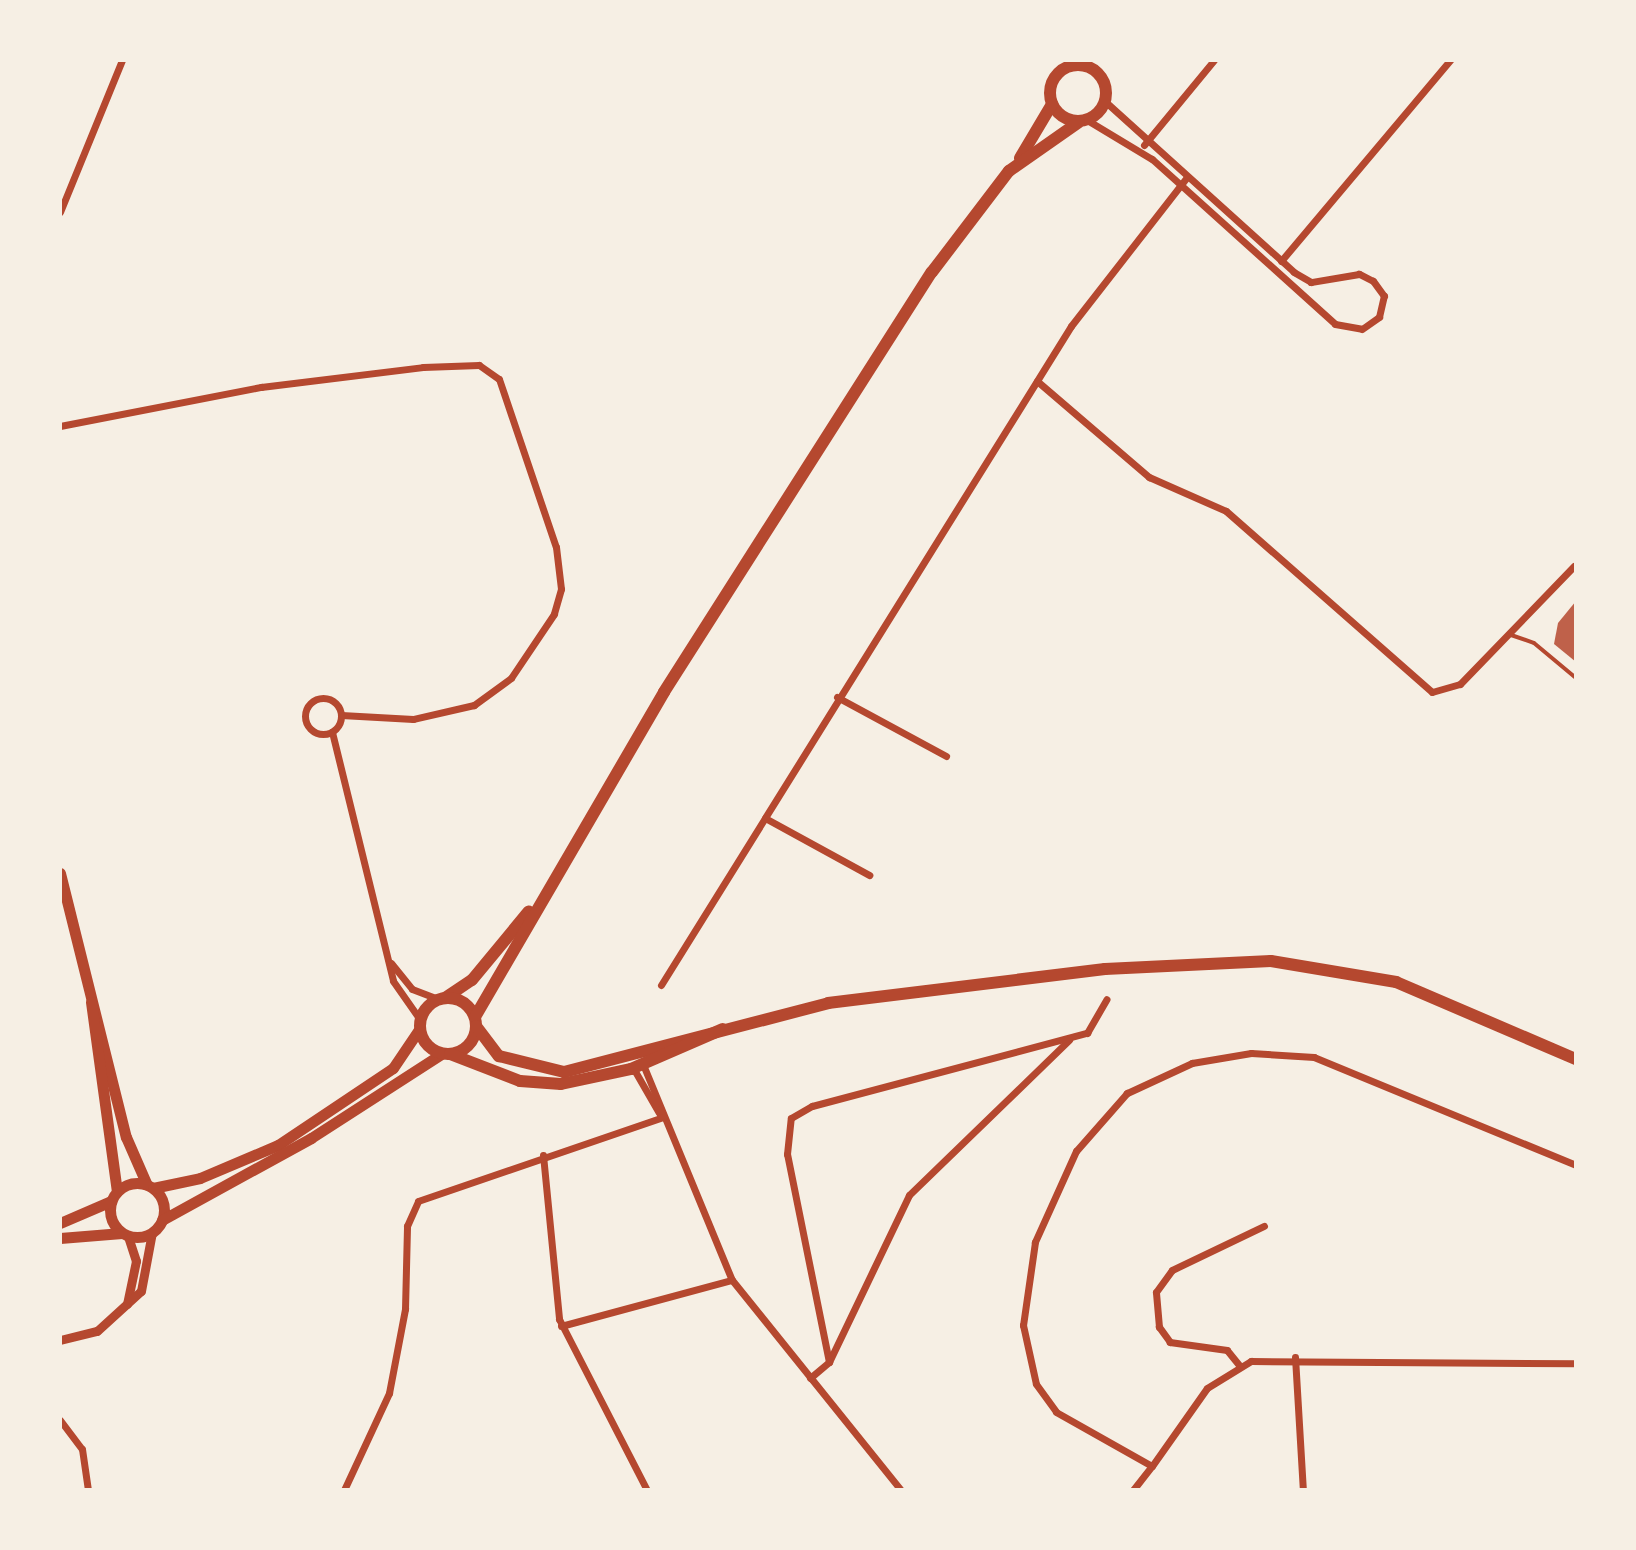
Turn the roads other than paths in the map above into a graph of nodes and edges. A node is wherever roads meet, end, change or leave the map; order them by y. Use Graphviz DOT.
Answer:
graph roads {
  1 [pos="122,60"];
  2 [pos="1099,60"];
  3 [pos="1214,60"];
  4 [pos="1434,60"];
  5 [pos="1450,60"];
  6 [pos="1073,63"];
  7 [pos="1443,68"];
  8 [pos="1100,76"];
  9 [pos="1105,101"];
  10 [pos="1052,104"];
  11 [pos="1083,121"];
  12 [pos="1146,142"];
  13 [pos="1140,150"];
  14 [pos="1014,167"];
  15 [pos="1187,177"];
  16 [pos="1179,186"];
  17 [pos="60,212"];
  18 [pos="1283,260"];
  19 [pos="1275,269"];
  20 [pos="1037,381"];
  21 [pos="60,426"];
  22 [pos="1575,566"];
  23 [pos="1511,635"];
  24 [pos="1576,678"];
  25 [pos="837,697"];
  26 [pos="341,715"];
  27 [pos="332,732"];
  28 [pos="946,756"];
  29 [pos="765,818"];
  30 [pos="60,873"];
  31 [pos="869,875"];
  32 [pos="546,890"];
  33 [pos="388,958"];
  34 [pos="661,985"];
  35 [pos="90,986"];
  36 [pos="442,998"];
  37 [pos="1107,999"];
  38 [pos="476,1021"];
  39 [pos="420,1024"];
  40 [pos="726,1027"];
  41 [pos="1071,1038"];
  42 [pos="446,1053"];
  43 [pos="634,1054"];
  44 [pos="1576,1059"];
  45 [pos="645,1064"];
  46 [pos="631,1069"];
  47 [pos="664,1117"];
  48 [pos="543,1155"];
  49 [pos="1576,1165"];
  50 [pos="150,1186"];
  51 [pos="114,1196"];
  52 [pos="162,1220"];
  53 [pos="60,1223"];
  54 [pos="1264,1226"];
  55 [pos="152,1232"];
  56 [pos="125,1234"];
  57 [pos="60,1238"];
  58 [pos="732,1280"];
  59 [pos="124,1310"];
  60 [pos="561,1326"];
  61 [pos="60,1340"];
  62 [pos="1295,1357"];
  63 [pos="829,1362"];
  64 [pos="1576,1363"];
  65 [pos="1239,1365"];
  66 [pos="810,1378"];
  67 [pos="60,1420"];
  68 [pos="1152,1466"];
  69 [pos="88,1490"];
  70 [pos="344,1490"];
  71 [pos="647,1490"];
  72 [pos="901,1490"];
  73 [pos="1133,1490"];
  74 [pos="1303,1490"];
  1 -- 17 [label="street"];
  2 -- 8 [label="highway"];
  3 -- 12 [label="street"];
  4 -- 7 [label="street"];
  5 -- 7 [label="street"];
  6 -- 8 [label="highway"];
  6 -- 10 [label="highway"];
  7 -- 18 [label="street"];
  8 -- 9 [label="highway"];
  9 -- 11 [label="highway"];
  9 -- 12 [label="street"];
  10 -- 11 [label="highway"];
  10 -- 14 [label="highway"];
  11 -- 13 [label="street"];
  11 -- 14 [label="highway"];
  12 -- 13 [label="street"];
  12 -- 15 [label="street"];
  13 -- 16 [label="street"];
  14 -- 32 [label="highway"];
  15 -- 16 [label="street"];
  15 -- 18 [label="street"];
  16 -- 19 [label="street"];
  16 -- 20 [label="street"];
  18 -- 19 [label="street"];
  18 -- 19 [label="street"];
  20 -- 23 [label="street"];
  20 -- 25 [label="street"];
  21 -- 26 [label="street"];
  22 -- 23 [label="street"];
  23 -- 24 [label="lane"];
  25 -- 28 [label="street"];
  25 -- 29 [label="street"];
  26 -- 27 [label="street"];
  26 -- 27 [label="street"];
  27 -- 33 [label="street"];
  29 -- 31 [label="street"];
  29 -- 34 [label="street"];
  30 -- 35 [label="main road"];
  32 -- 36 [label="highway"];
  32 -- 38 [label="highway"];
  33 -- 36 [label="street"];
  33 -- 39 [label="street"];
  35 -- 50 [label="main road"];
  35 -- 51 [label="main road"];
  36 -- 38 [label="highway"];
  36 -- 39 [label="highway"];
  37 -- 41 [label="street"];
  38 -- 42 [label="highway"];
  38 -- 43 [label="highway"];
  39 -- 42 [label="highway"];
  39 -- 50 [label="main road"];
  40 -- 43 [label="highway"];
  40 -- 44 [label="highway"];
  40 -- 45 [label="highway"];
  41 -- 63 [label="street"];
  41 -- 63 [label="street"];
  42 -- 46 [label="highway"];
  42 -- 52 [label="main road"];
  43 -- 45 [label="street"];
  43 -- 46 [label="street"];
  45 -- 46 [label="highway"];
  45 -- 47 [label="street"];
  46 -- 47 [label="street"];
  47 -- 48 [label="street"];
  47 -- 58 [label="street"];
  48 -- 60 [label="street"];
  48 -- 70 [label="street"];
  49 -- 68 [label="street"];
  50 -- 51 [label="main road"];
  50 -- 52 [label="main road"];
  51 -- 53 [label="main road"];
  51 -- 56 [label="main road"];
  52 -- 55 [label="main road"];
  54 -- 65 [label="street"];
  55 -- 56 [label="main road"];
  55 -- 59 [label="street"];
  56 -- 57 [label="main road"];
  56 -- 59 [label="street"];
  58 -- 60 [label="street"];
  58 -- 66 [label="street"];
  59 -- 61 [label="street"];
  60 -- 71 [label="street"];
  62 -- 64 [label="street"];
  62 -- 65 [label="street"];
  62 -- 74 [label="street"];
  63 -- 66 [label="street"];
  65 -- 68 [label="street"];
  66 -- 72 [label="street"];
  67 -- 69 [label="street"];
  68 -- 73 [label="street"];
}
